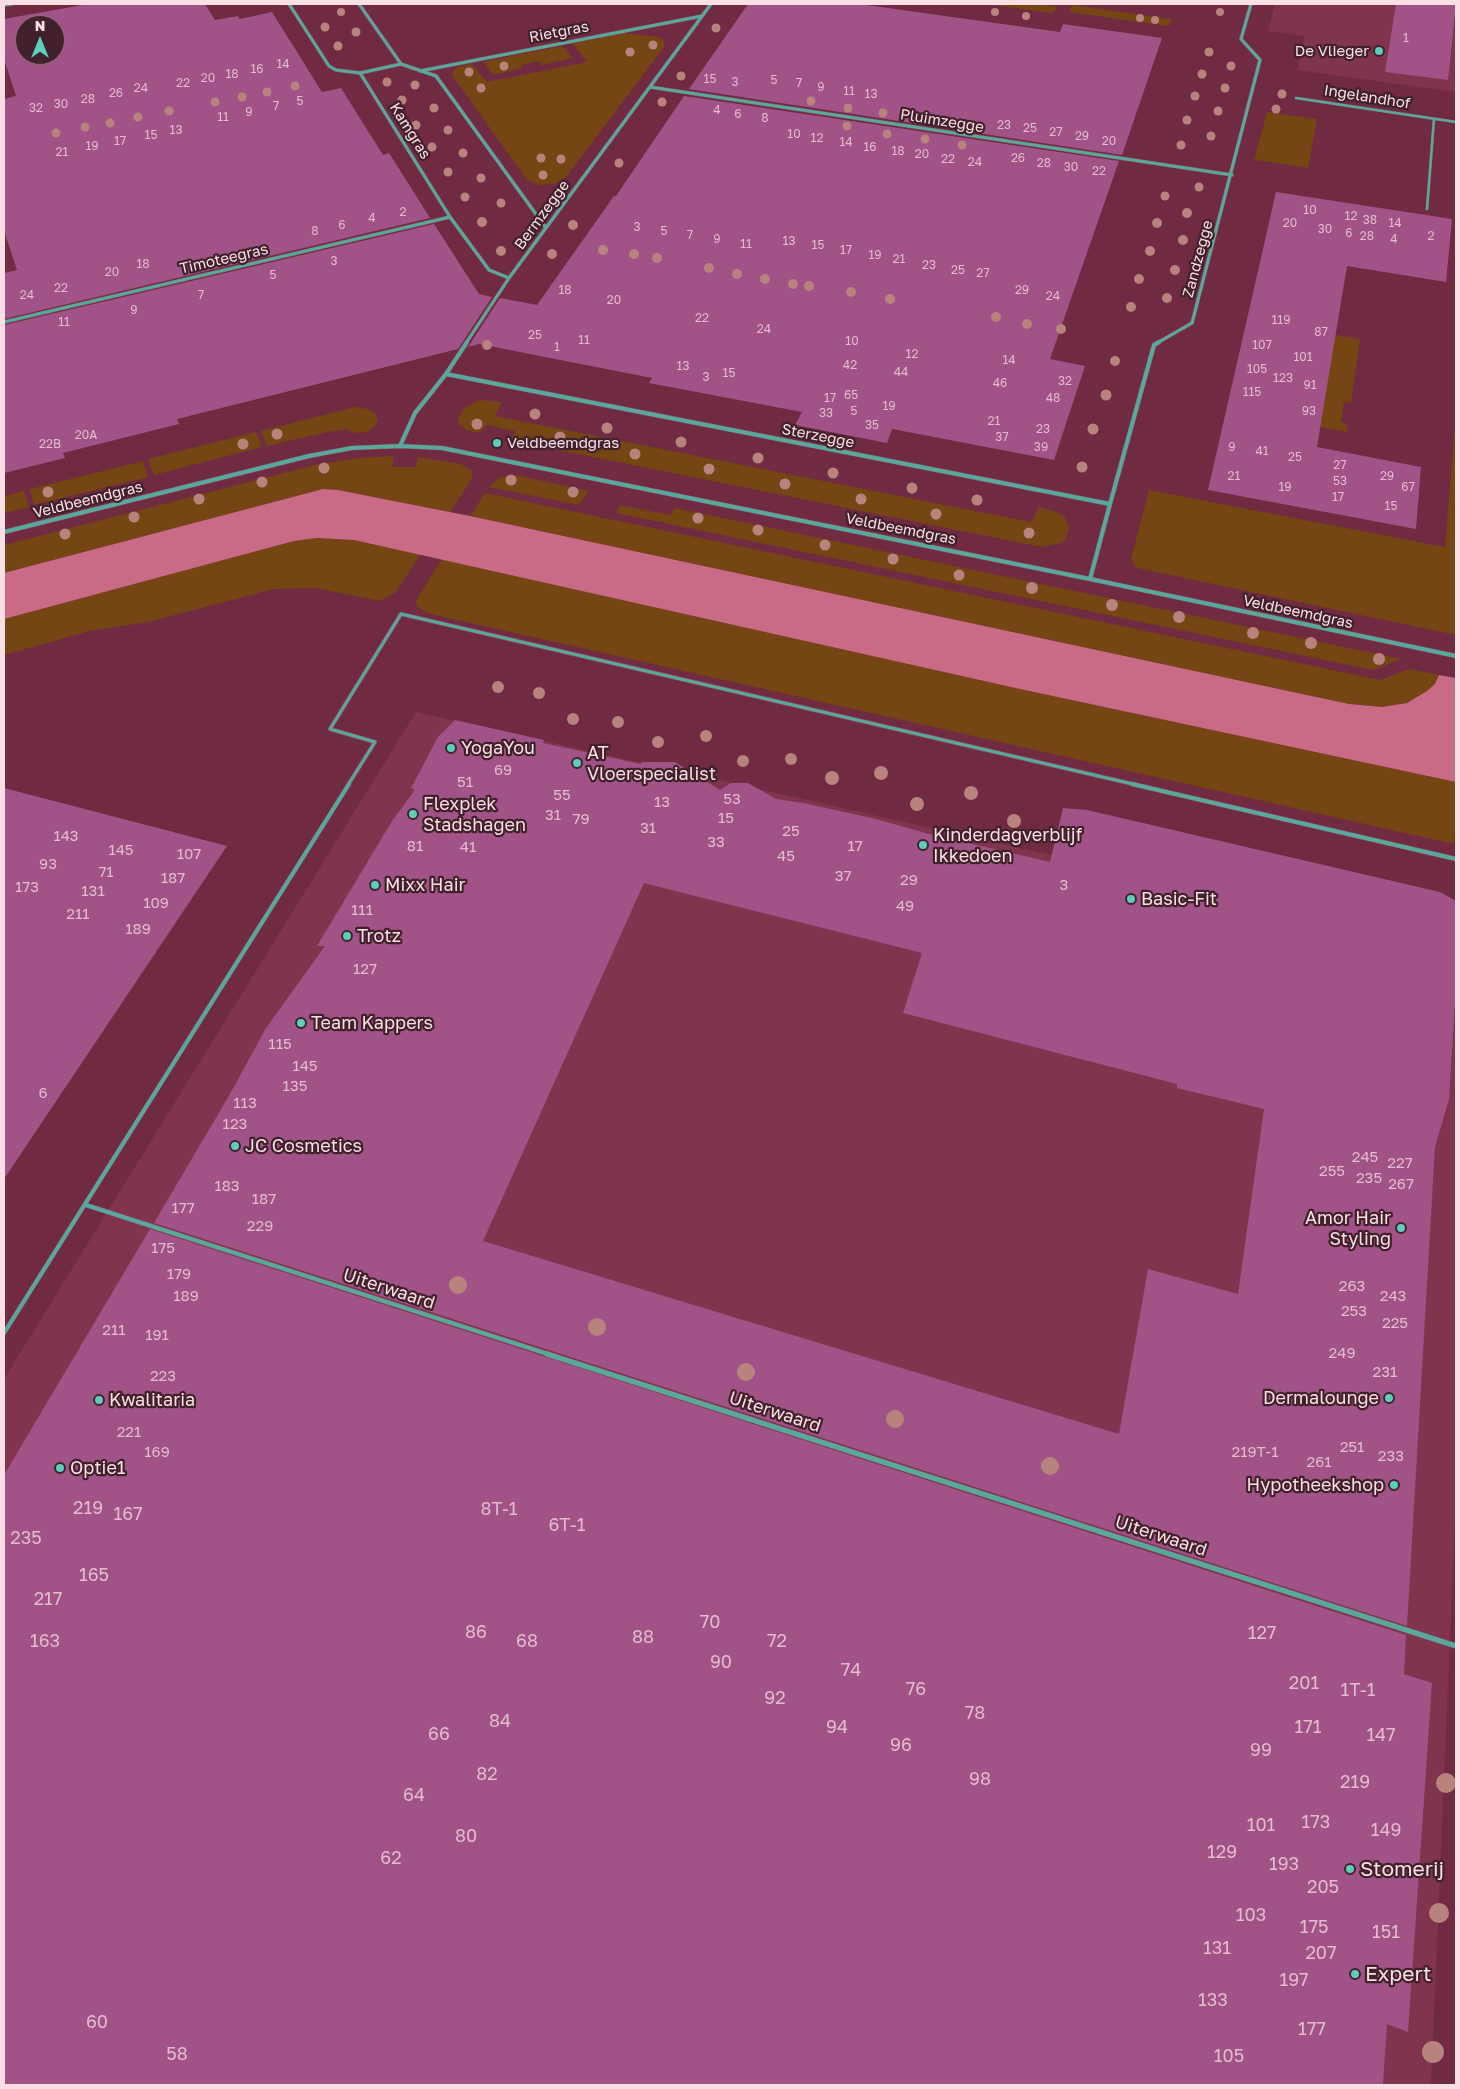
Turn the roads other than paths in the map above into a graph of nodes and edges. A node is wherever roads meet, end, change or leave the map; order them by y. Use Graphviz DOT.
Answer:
graph roads {
  1 [pos="12,4"];
  2 [pos="289,4"];
  3 [pos="359,4"];
  4 [pos="711,4"];
  5 [pos="1251,4"];
  6 [pos="4,5"];
  7 [pos="702,16"];
  8 [pos="401,64"];
  9 [pos="420,71"];
  10 [pos="360,73"];
  11 [pos="650,87"];
  12 [pos="1296,98"];
  13 [pos="1434,119"];
  14 [pos="1456,122"];
  15 [pos="1232,176"];
  16 [pos="1427,209"];
  17 [pos="450,217"];
  18 [pos="546,228"];
  19 [pos="509,278"];
  20 [pos="4,322"];
  21 [pos="446,374"];
  22 [pos="400,446"];
  23 [pos="1110,504"];
  24 [pos="4,532"];
  25 [pos="1090,579"];
  26 [pos="1456,656"];
  27 [pos="330,729"];
  28 [pos="1456,859"];
  29 [pos="86,1205"];
  30 [pos="4,1332"];
  31 [pos="1456,1646"];
  1 -- 6 [label="street"];
  2 -- 10 [label="street"];
  3 -- 8 [label="street"];
  4 -- 7 [label="street, Bermzegge"];
  5 -- 15 [label="street, Zandzegge"];
  7 -- 9 [label="street, Rietgras"];
  7 -- 11 [label="street, Bermzegge"];
  8 -- 9 [label="street"];
  8 -- 10 [label="street"];
  9 -- 18 [label="street"];
  10 -- 17 [label="street, Kamgras"];
  11 -- 15 [label="street, Pluimzegge"];
  11 -- 18 [label="street, Bermzegge"];
  12 -- 13 [label="lane, Ingelandhof"];
  13 -- 14 [label="lane, Ingelandhof"];
  13 -- 16 [label="lane, Ingelandhof"];
  15 -- 23 [label="street, Zandzegge"];
  17 -- 19 [label="street, Kamgras"];
  17 -- 20 [label="street, Timoteegras"];
  18 -- 19 [label="street, Bermzegge"];
  19 -- 21 [label="street, Bermzegge"];
  21 -- 22 [label="street, Bermzegge"];
  21 -- 23 [label="street, Sterzegge"];
  22 -- 24 [label="street, Veldbeemdgras"];
  22 -- 25 [label="street, Veldbeemdgras"];
  23 -- 25 [label="street"];
  25 -- 26 [label="street, Veldbeemdgras"];
  27 -- 28 [label="lane"];
  27 -- 29 [label="lane"];
  29 -- 30 [label="lane"];
  29 -- 31 [label="lane, Uiterwaard"];
}
